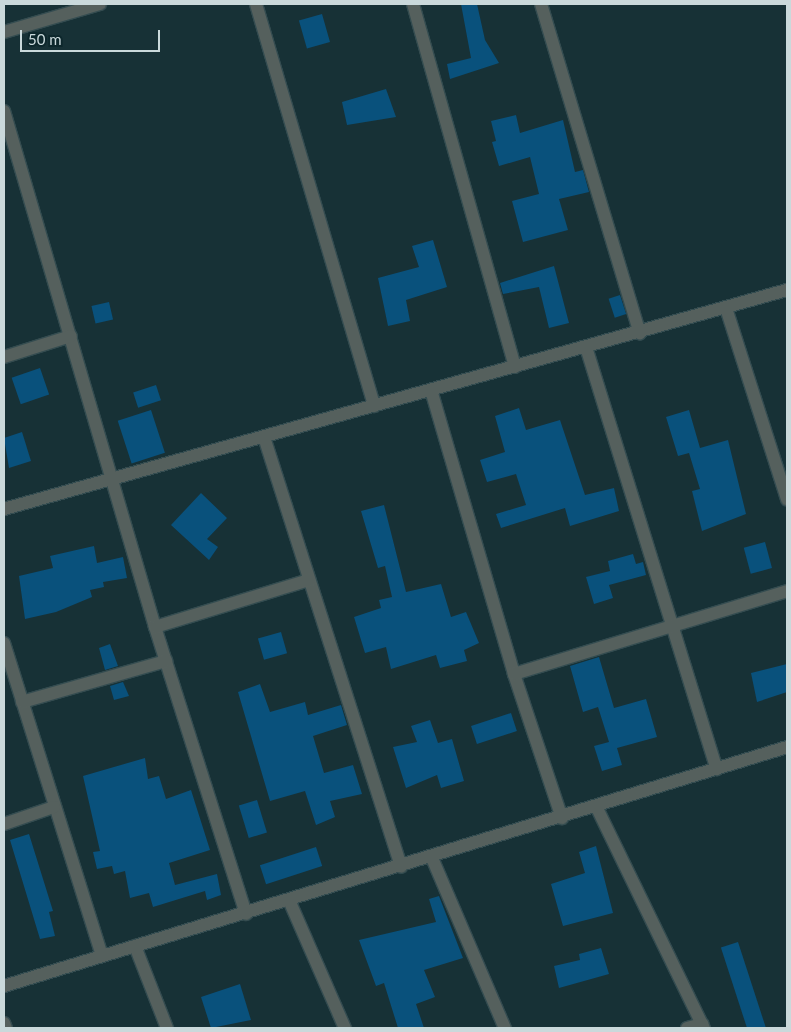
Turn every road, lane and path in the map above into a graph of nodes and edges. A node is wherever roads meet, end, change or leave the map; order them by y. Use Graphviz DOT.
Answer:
graph roads {
  1 [pos="100,4"];
  2 [pos="256,4"];
  3 [pos="413,4"];
  4 [pos="541,4"];
  5 [pos="64,9"];
  6 [pos="4,32"];
  7 [pos="4,110"];
  8 [pos="787,290"];
  9 [pos="726,308"];
  10 [pos="640,333"];
  11 [pos="70,336"];
  12 [pos="586,347"];
  13 [pos="4,357"];
  14 [pos="515,367"];
  15 [pos="431,390"];
  16 [pos="374,406"];
  17 [pos="264,437"];
  18 [pos="111,478"];
  19 [pos="787,499"];
  20 [pos="4,509"];
  21 [pos="309,580"];
  22 [pos="787,591"];
  23 [pos="155,626"];
  24 [pos="673,626"];
  25 [pos="4,643"];
  26 [pos="166,661"];
  27 [pos="514,674"];
  28 [pos="22,702"];
  29 [pos="787,747"];
  30 [pos="717,769"];
  31 [pos="596,806"];
  32 [pos="54,807"];
  33 [pos="562,818"];
  34 [pos="4,824"];
  35 [pos="432,858"];
  36 [pos="401,867"];
  37 [pos="289,900"];
  38 [pos="246,914"];
  39 [pos="135,946"];
  40 [pos="102,956"];
  41 [pos="4,986"];
  42 [pos="4,1023"];
  43 [pos="703,1026"];
  44 [pos="6,1028"];
  45 [pos="167,1028"];
  46 [pos="345,1028"];
  47 [pos="505,1028"];
  48 [pos="687,1028"];
  1 -- 5 [label="street"];
  2 -- 16 [label="street"];
  3 -- 14 [label="street"];
  4 -- 10 [label="street"];
  5 -- 6 [label="street"];
  7 -- 11 [label="street"];
  8 -- 9 [label="street"];
  9 -- 10 [label="street"];
  9 -- 19 [label="street"];
  10 -- 12 [label="street"];
  11 -- 13 [label="street"];
  11 -- 18 [label="street"];
  12 -- 14 [label="street"];
  12 -- 24 [label="street"];
  14 -- 15 [label="street"];
  15 -- 16 [label="street"];
  15 -- 27 [label="street"];
  16 -- 17 [label="street"];
  17 -- 18 [label="street"];
  17 -- 21 [label="street"];
  18 -- 20 [label="street"];
  18 -- 23 [label="street"];
  21 -- 23 [label="street"];
  21 -- 36 [label="street"];
  22 -- 24 [label="street"];
  23 -- 26 [label="street"];
  24 -- 27 [label="street"];
  24 -- 30 [label="street"];
  25 -- 28 [label="street"];
  26 -- 28 [label="street"];
  26 -- 38 [label="street"];
  27 -- 33 [label="street"];
  28 -- 32 [label="street"];
  29 -- 30 [label="street"];
  30 -- 31 [label="street"];
  31 -- 33 [label="street"];
  31 -- 43 [label="street"];
  32 -- 34 [label="street"];
  32 -- 40 [label="street"];
  33 -- 35 [label="street"];
  35 -- 36 [label="street"];
  35 -- 47 [label="street"];
  36 -- 37 [label="street"];
  37 -- 38 [label="street"];
  37 -- 46 [label="street"];
  38 -- 39 [label="street"];
  39 -- 40 [label="street"];
  39 -- 45 [label="street"];
  40 -- 41 [label="street"];
  42 -- 44 [label="street"];
  43 -- 48 [label="street"];
}
